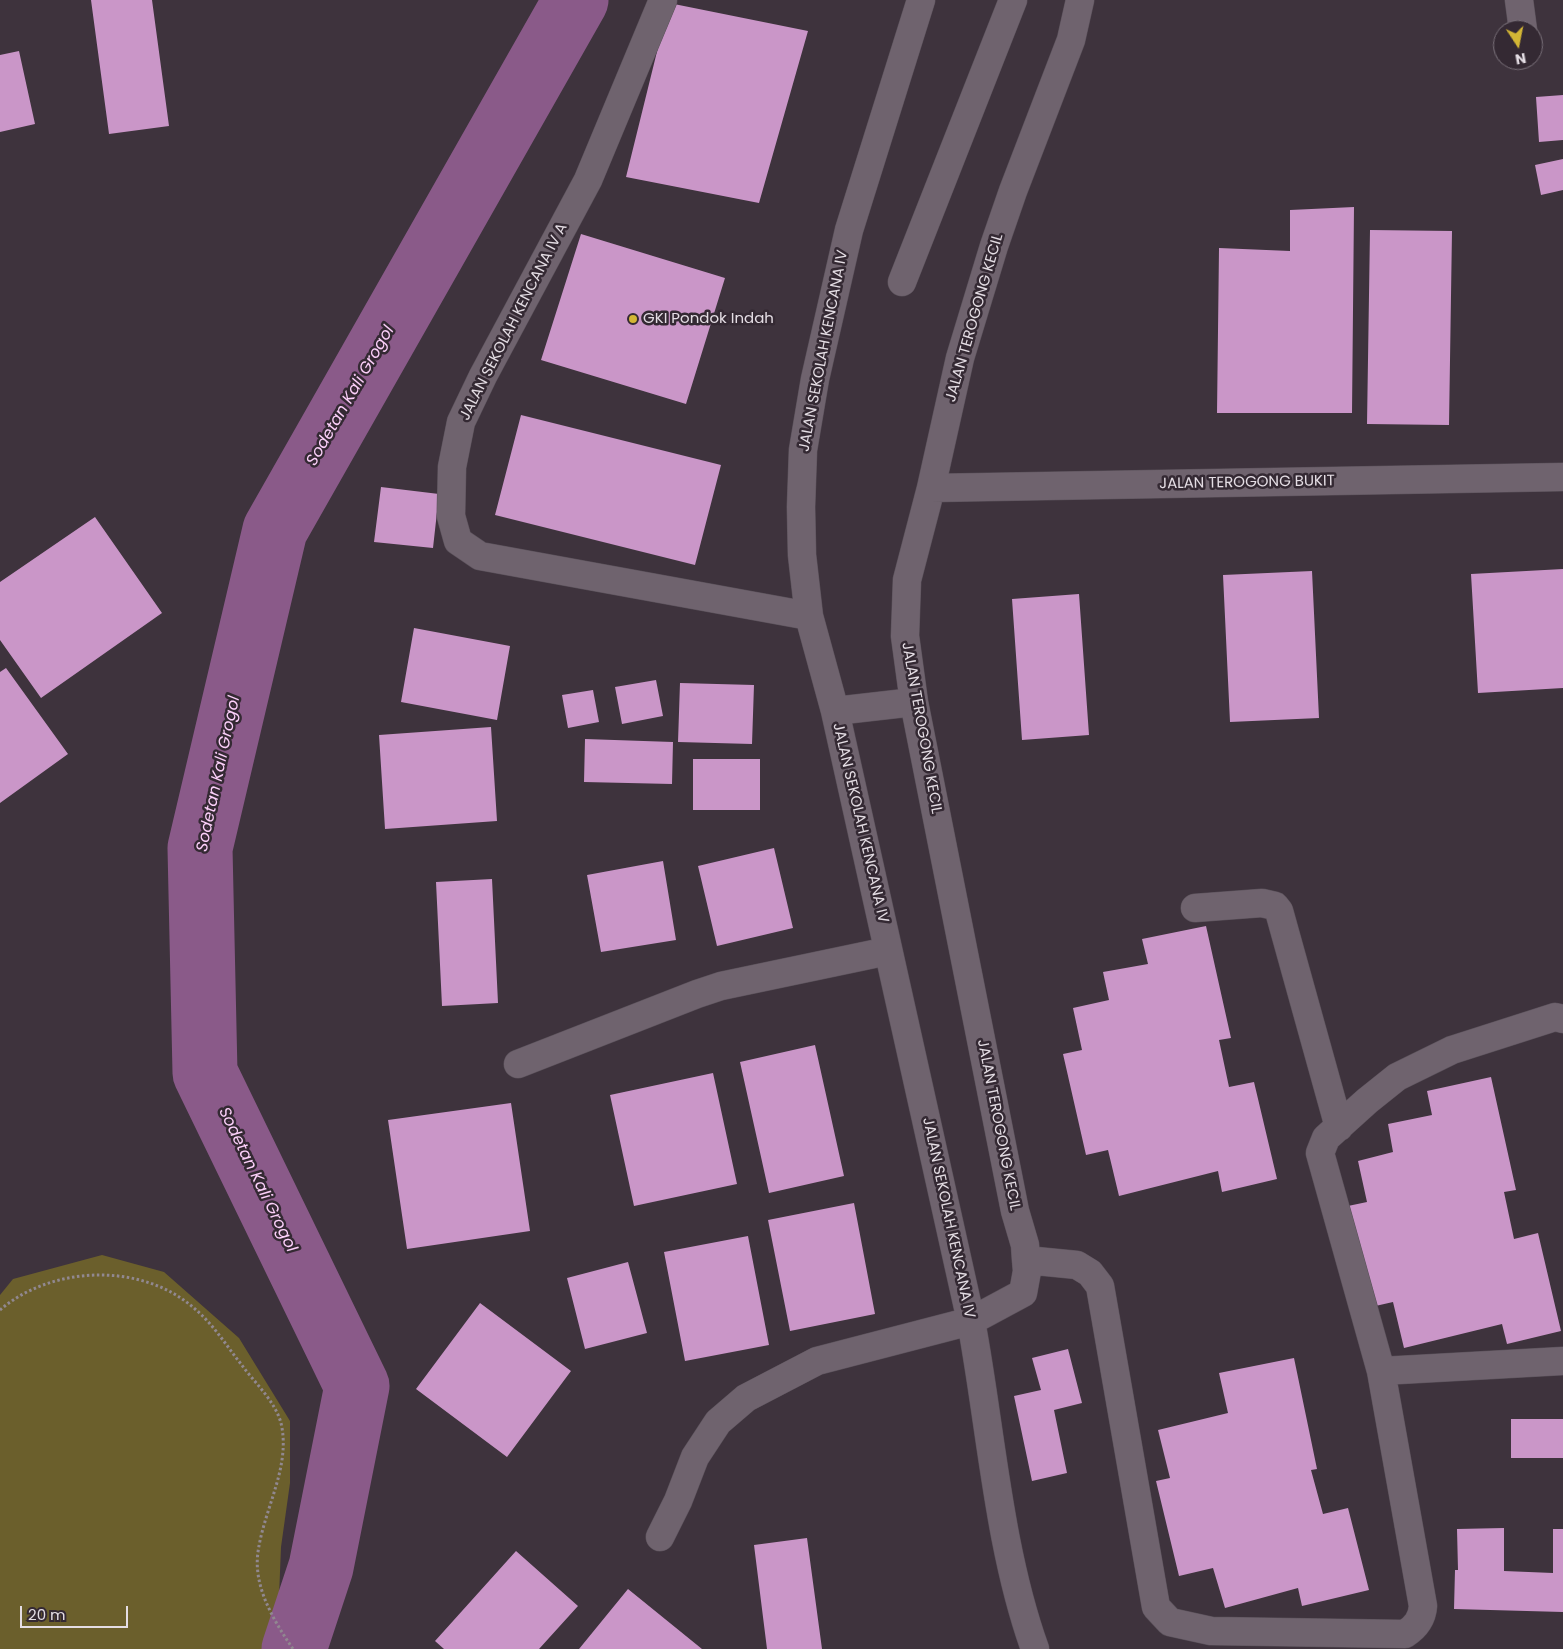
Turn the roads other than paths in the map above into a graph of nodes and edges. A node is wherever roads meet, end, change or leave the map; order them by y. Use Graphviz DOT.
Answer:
graph roads {
  1 [pos="663,0"];
  2 [pos="921,0"];
  3 [pos="1013,0"];
  4 [pos="1080,0"];
  5 [pos="1519,0"];
  6 [pos="1522,20"];
  7 [pos="902,282"];
  8 [pos="1563,477"];
  9 [pos="931,488"];
  10 [pos="809,616"];
  11 [pos="914,702"];
  12 [pos="834,711"];
  13 [pos="1195,908"];
  14 [pos="888,951"];
  15 [pos="1563,1019"];
  16 [pos="518,1064"];
  17 [pos="1339,1127"];
  18 [pos="1026,1260"];
  19 [pos="970,1321"];
  20 [pos="1563,1361"];
  21 [pos="1381,1371"];
  22 [pos="660,1537"];
  23 [pos="1035,1649"];
  1 -- 10 [label="street, JALAN SEKOLAH KENCANA IV A"];
  2 -- 10 [label="street, JALAN SEKOLAH KENCANA IV"];
  3 -- 7 [label="street"];
  4 -- 9 [label="street, JALAN TEROGONG KECIL"];
  5 -- 6 [label="street"];
  8 -- 9 [label="street, JALAN TEROGONG BUKIT"];
  9 -- 11 [label="street, JALAN TEROGONG KECIL"];
  10 -- 12 [label="street, JALAN SEKOLAH KENCANA IV"];
  11 -- 12 [label="street"];
  11 -- 18 [label="street, JALAN TEROGONG KECIL"];
  12 -- 14 [label="street, JALAN SEKOLAH KENCANA IV"];
  13 -- 17 [label="street"];
  14 -- 16 [label="street"];
  14 -- 19 [label="street, JALAN SEKOLAH KENCANA IV"];
  15 -- 17 [label="street"];
  17 -- 21 [label="street"];
  18 -- 19 [label="street, JALAN TEROGONG KECIL"];
  18 -- 21 [label="street"];
  19 -- 22 [label="street"];
  19 -- 23 [label="street, JALAN SEKOLAH KENCANA IV"];
  20 -- 21 [label="street"];
}
